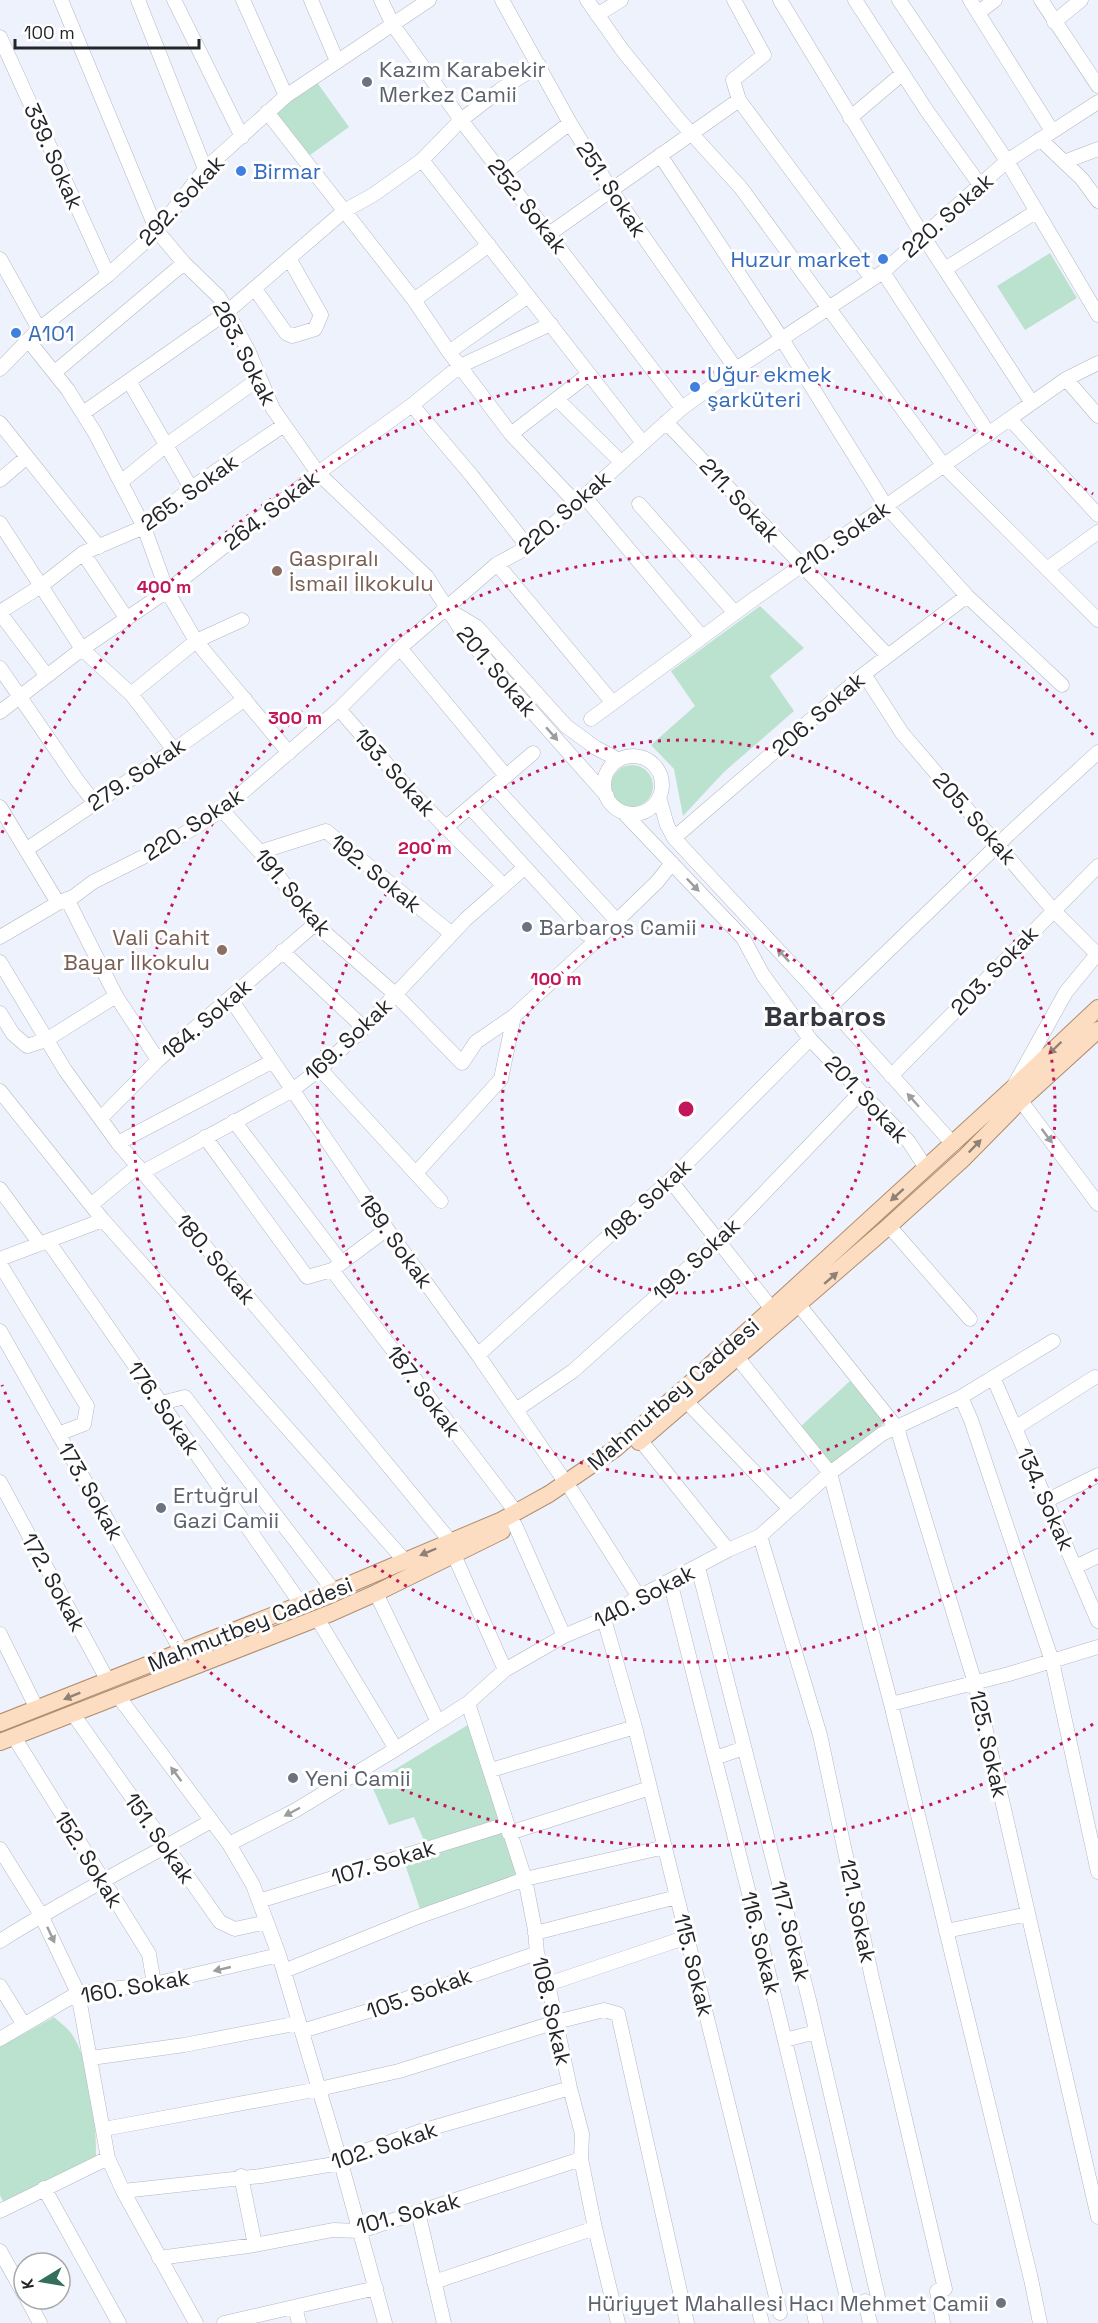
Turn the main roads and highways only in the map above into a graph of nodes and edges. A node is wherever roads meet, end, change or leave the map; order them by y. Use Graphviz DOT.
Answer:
graph roads {
  1 [pos="1098,1008"];
  2 [pos="1098,1030"];
  3 [pos="1016,1095"];
  4 [pos="877,1213"];
  5 [pos="889,1226"];
  6 [pos="794,1299"];
  7 [pos="569,1487"];
  8 [pos="452,1548"];
  9 [pos="0,1723"];
  10 [pos="7,1740"];
  1 -- 3 [label="main road, Mahmutbey Caddesi, one-way"];
  2 -- 3 [label="main road, Mahmutbey Caddesi"];
  3 -- 4 [label="main road, Mahmutbey Caddesi, one-way"];
  5 -- 3 [label="main road, Mahmutbey Caddesi, one-way"];
  4 -- 5 [label="main road"];
  4 -- 6 [label="main road, Mahmutbey Caddesi"];
  6 -- 5 [label="main road, Mahmutbey Caddesi, one-way"];
  6 -- 7 [label="main road, Mahmutbey Caddesi"];
  6 -- 7 [label="main road, Mahmutbey Caddesi"];
  7 -- 8 [label="main road, Mahmutbey Caddesi"];
  8 -- 9 [label="main road, Mahmutbey Caddesi, one-way"];
  8 -- 10 [label="main road, Mahmutbey Caddesi"];
}
